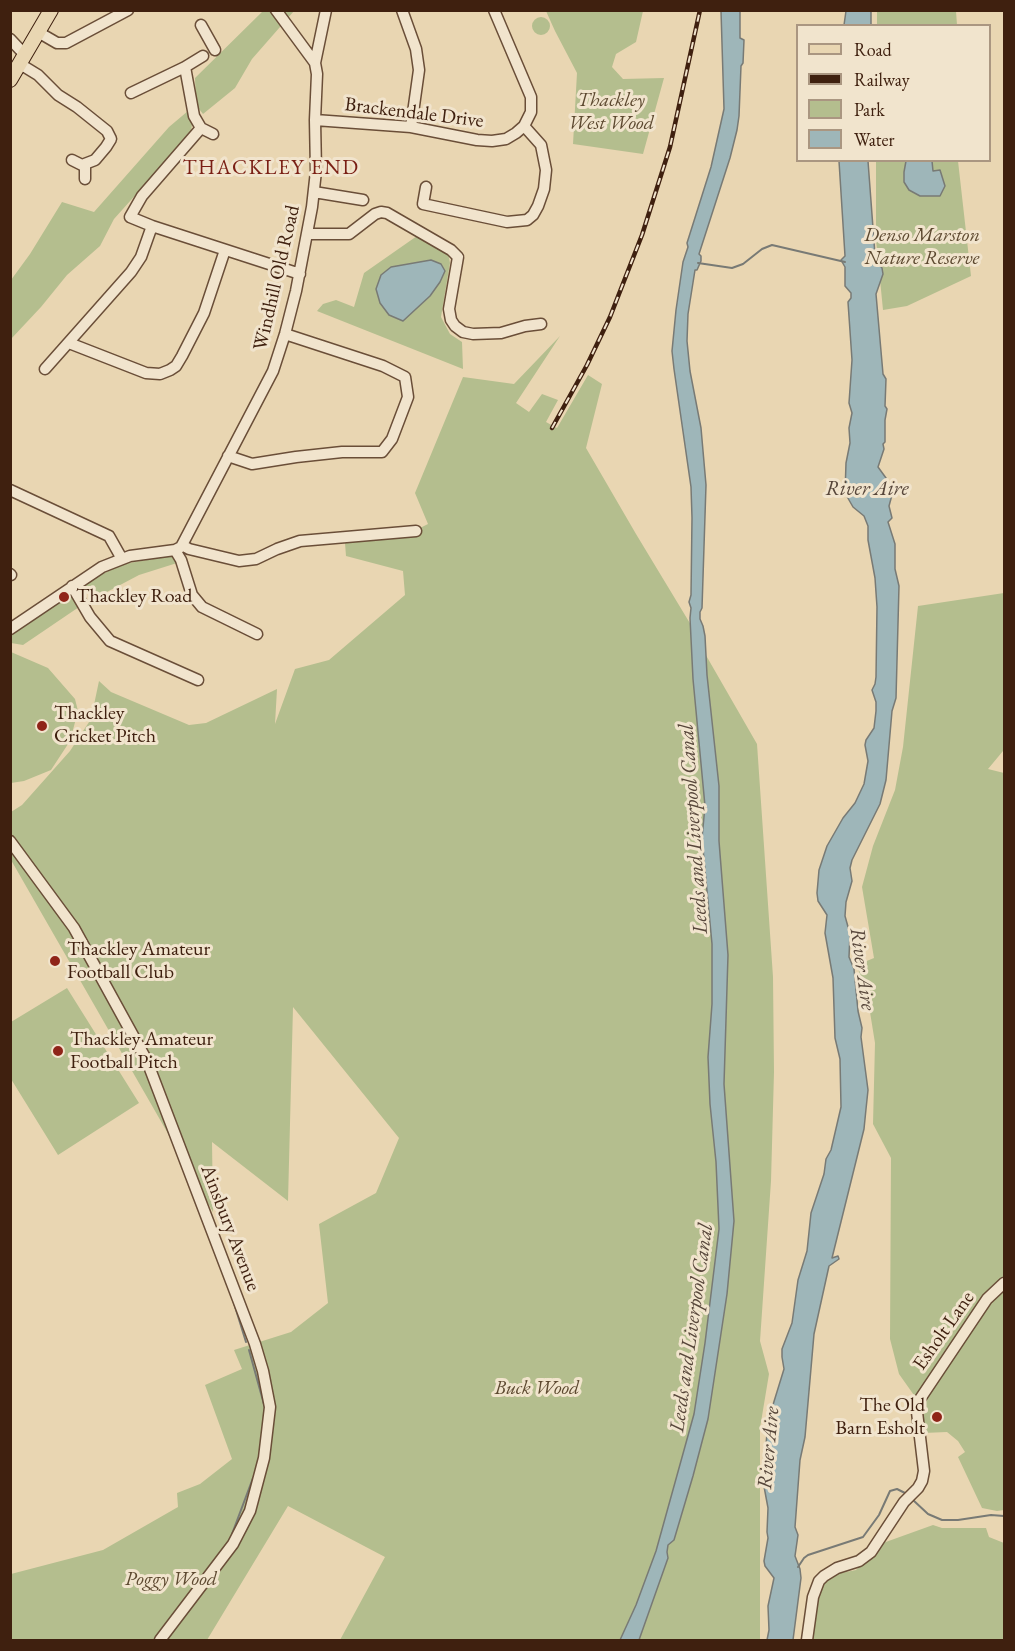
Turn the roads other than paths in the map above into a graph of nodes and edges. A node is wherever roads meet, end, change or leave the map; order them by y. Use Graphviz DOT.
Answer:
graph roads {
  1 [pos="51,10"];
  2 [pos="128,10"];
  3 [pos="276,10"];
  4 [pos="326,10"];
  5 [pos="402,10"];
  6 [pos="494,10"];
  7 [pos="201,25"];
  8 [pos="38,32"];
  9 [pos="10,39"];
  10 [pos="215,50"];
  11 [pos="203,56"];
  12 [pos="22,59"];
  13 [pos="315,63"];
  14 [pos="185,67"];
  15 [pos="10,80"];
  16 [pos="131,93"];
  17 [pos="315,120"];
  18 [pos="524,126"];
  19 [pos="411,127"];
  20 [pos="201,128"];
  21 [pos="213,134"];
  22 [pos="72,160"];
  23 [pos="85,165"];
  24 [pos="85,179"];
  25 [pos="426,187"];
  26 [pos="314,192"];
  27 [pos="363,200"];
  28 [pos="153,226"];
  29 [pos="307,234"];
  30 [pos="225,250"];
  31 [pos="300,274"];
  32 [pos="541,324"];
  33 [pos="285,334"];
  34 [pos="69,343"];
  35 [pos="45,369"];
  36 [pos="228,456"];
  37 [pos="10,490"];
  38 [pos="416,531"];
  39 [pos="179,547"];
  40 [pos="122,559"];
  41 [pos="72,586"];
  42 [pos="10,629"];
  43 [pos="257,634"];
  44 [pos="198,680"];
  45 [pos="10,841"];
  46 [pos="1005,1283"];
  47 [pos="160,1641"];
  48 [pos="807,1641"];
  1 -- 8 [label="main road"];
  2 -- 8 [label="street"];
  3 -- 13 [label="street"];
  4 -- 13 [label="street, Windhill Old Road"];
  5 -- 19 [label="street"];
  6 -- 18 [label="street"];
  7 -- 10 [label="street"];
  8 -- 12 [label="main road"];
  9 -- 12 [label="street"];
  11 -- 14 [label="street"];
  12 -- 15 [label="main road"];
  12 -- 23 [label="street"];
  13 -- 17 [label="street, Windhill Old Road"];
  14 -- 16 [label="street"];
  14 -- 20 [label="street"];
  17 -- 19 [label="street, Brackendale Drive"];
  17 -- 26 [label="street, Windhill Old Road"];
  18 -- 19 [label="street, Brackendale Drive"];
  18 -- 25 [label="street"];
  20 -- 21 [label="street"];
  20 -- 28 [label="street"];
  22 -- 23 [label="street"];
  23 -- 24 [label="street"];
  26 -- 27 [label="street"];
  26 -- 29 [label="street, Windhill Old Road"];
  28 -- 30 [label="street"];
  28 -- 34 [label="street"];
  29 -- 31 [label="street, Windhill Old Road"];
  29 -- 32 [label="street"];
  30 -- 31 [label="street"];
  30 -- 34 [label="street"];
  31 -- 33 [label="street, Windhill Old Road"];
  33 -- 36 [label="street, Windhill Old Road"];
  33 -- 36 [label="street"];
  34 -- 35 [label="street"];
  36 -- 39 [label="street, Windhill Old Road"];
  37 -- 40 [label="street"];
  38 -- 39 [label="street"];
  39 -- 40 [label="street"];
  39 -- 43 [label="street"];
  40 -- 41 [label="street"];
  41 -- 42 [label="street"];
  41 -- 44 [label="street"];
  45 -- 47 [label="street, Ainsbury Avenue"];
  46 -- 48 [label="street, Esholt Lane"];
}
